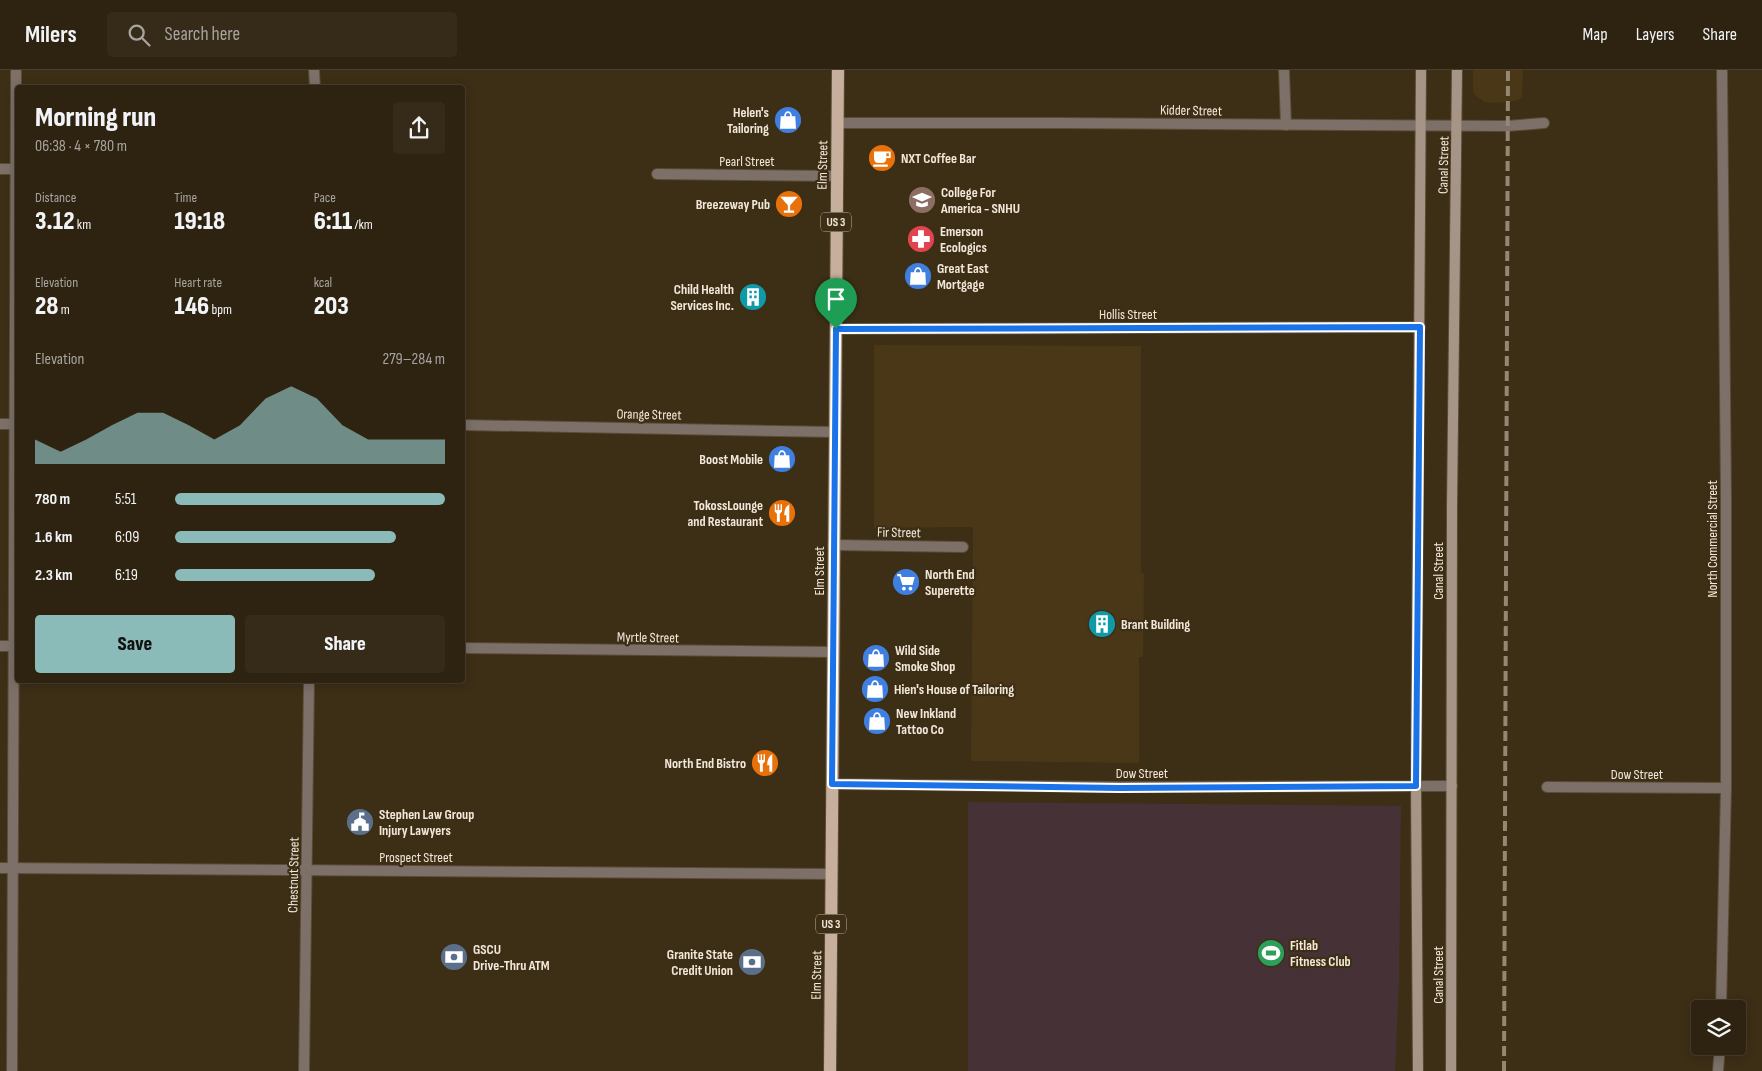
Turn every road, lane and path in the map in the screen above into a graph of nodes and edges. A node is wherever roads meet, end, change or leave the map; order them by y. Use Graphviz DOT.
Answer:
graph roads {
  1 [pos="16,70"];
  2 [pos="314,70"];
  3 [pos="838,70"];
  4 [pos="1284,70"];
  5 [pos="1421,70"];
  6 [pos="1456,70"];
  7 [pos="1722,70"];
  8 [pos="16,85"];
  9 [pos="315,85"];
  10 [pos="837,123"];
  11 [pos="1544,123"];
  12 [pos="1286,124"];
  13 [pos="1421,125"];
  14 [pos="1457,125"];
  15 [pos="0,169"];
  16 [pos="15,169"];
  17 [pos="657,174"];
  18 [pos="836,176"];
  19 [pos="1420,327"];
  20 [pos="836,329"];
  21 [pos="0,424"];
  22 [pos="15,424"];
  23 [pos="465,425"];
  24 [pos="835,432"];
  25 [pos="833,545"];
  26 [pos="963,547"];
  27 [pos="0,646"];
  28 [pos="15,646"];
  29 [pos="465,648"];
  30 [pos="834,652"];
  31 [pos="15,683"];
  32 [pos="309,683"];
  33 [pos="832,784"];
  34 [pos="1416,786"];
  35 [pos="1452,786"];
  36 [pos="1547,787"];
  37 [pos="1726,788"];
  38 [pos="0,868"];
  39 [pos="12,868"];
  40 [pos="307,870"];
  41 [pos="831,874"];
  42 [pos="1721,1000"];
  43 [pos="1719,1055"];
  44 [pos="12,1071"];
  45 [pos="304,1071"];
  46 [pos="830,1071"];
  47 [pos="1418,1071"];
  48 [pos="1451,1071"];
  49 [pos="1718,1071"];
  1 -- 8 [label="street"];
  2 -- 9 [label="street"];
  3 -- 10 [label="main road, Elm Street / US 3"];
  4 -- 12 [label="street"];
  5 -- 13 [label="street, Canal Street"];
  6 -- 14 [label="street, Canal Street"];
  7 -- 37 [label="street, North Commercial Street"];
  10 -- 12 [label="street, Kidder Street"];
  10 -- 18 [label="main road, Elm Street / US 3"];
  11 -- 14 [label="street, Kidder Street"];
  12 -- 13 [label="street, Kidder Street"];
  13 -- 14 [label="street, Kidder Street"];
  13 -- 19 [label="street, Canal Street"];
  14 -- 35 [label="street, Canal Street"];
  15 -- 16 [label="street"];
  17 -- 18 [label="street, Pearl Street"];
  18 -- 20 [label="main road, Elm Street / US 3"];
  19 -- 20 [label="street, Hollis Street"];
  19 -- 34 [label="street, Canal Street"];
  20 -- 24 [label="main road, Elm Street / US 3"];
  21 -- 22 [label="street"];
  23 -- 24 [label="street, Orange Street"];
  24 -- 25 [label="main road, Elm Street / US 3"];
  25 -- 26 [label="street, Fir Street"];
  25 -- 30 [label="main road, Elm Street / US 3"];
  27 -- 28 [label="street"];
  29 -- 30 [label="street, Myrtle Street"];
  30 -- 33 [label="main road, Elm Street / US 3"];
  31 -- 39 [label="street"];
  32 -- 40 [label="street, Chestnut Street"];
  33 -- 34 [label="street, Dow Street"];
  33 -- 41 [label="main road, Elm Street / US 3"];
  34 -- 35 [label="street, Dow Street"];
  34 -- 47 [label="street, Canal Street"];
  35 -- 48 [label="street, Canal Street"];
  36 -- 37 [label="street, Dow Street"];
  37 -- 42 [label="street, North Commercial Street"];
  38 -- 39 [label="street, Prospect Street"];
  39 -- 40 [label="street, Prospect Street"];
  39 -- 44 [label="street"];
  40 -- 41 [label="street, Prospect Street"];
  40 -- 45 [label="street, Chestnut Street"];
  41 -- 46 [label="main road, Elm Street / US 3"];
  43 -- 49 [label="street"];
}
